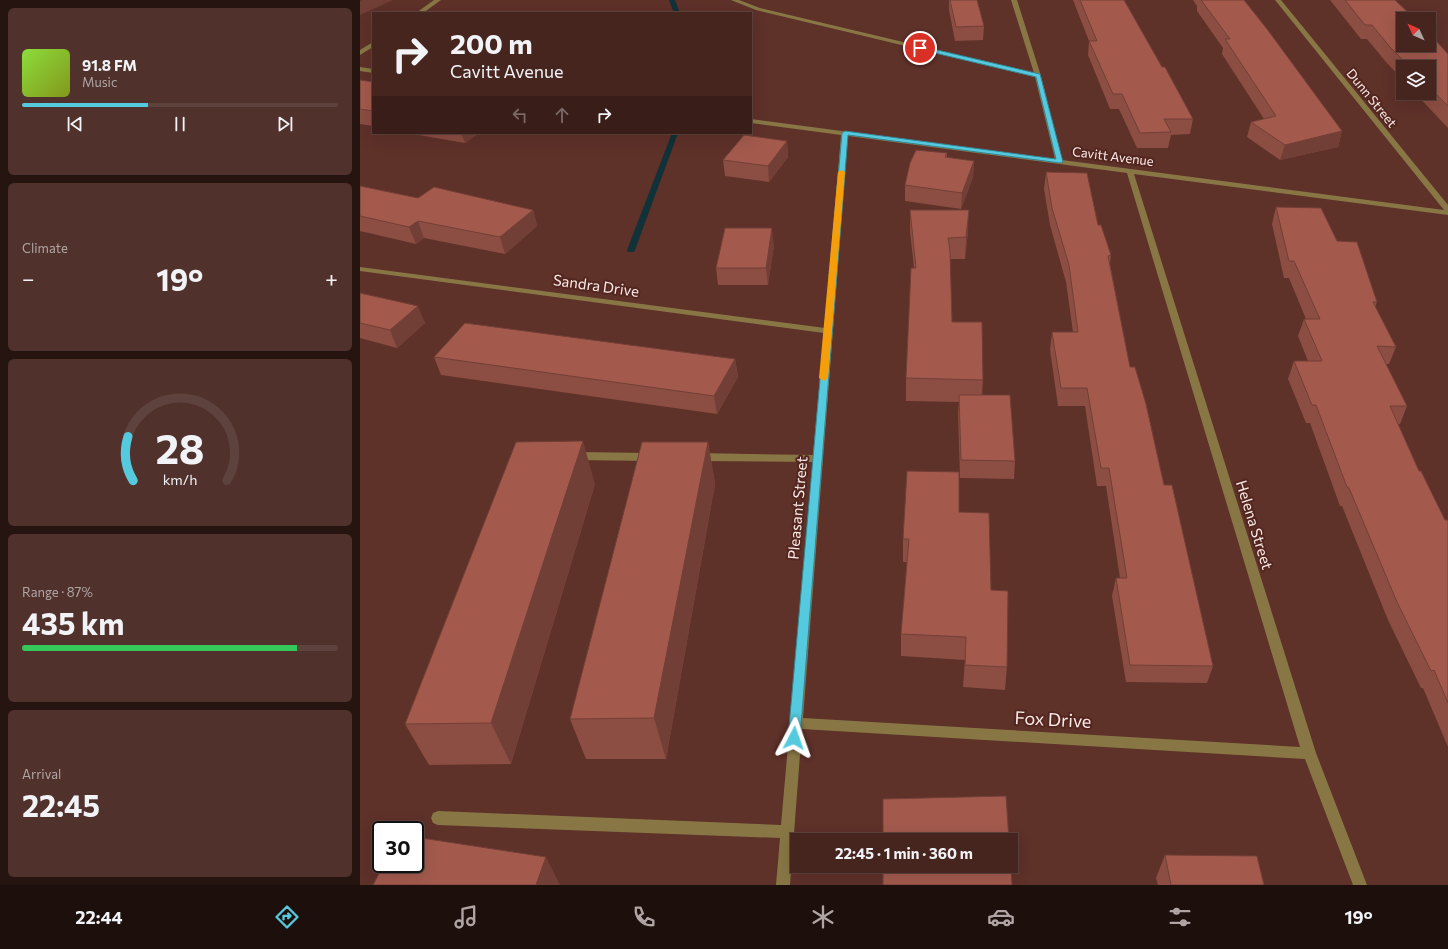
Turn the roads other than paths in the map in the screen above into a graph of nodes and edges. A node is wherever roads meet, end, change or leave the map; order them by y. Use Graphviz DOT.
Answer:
graph roads {
  1 [pos="438,0"];
  2 [pos="734,0"];
  3 [pos="1014,0"];
  4 [pos="1278,0"];
  5 [pos="420,12"];
  6 [pos="372,45"];
  7 [pos="360,53"];
  8 [pos="360,69"];
  9 [pos="372,71"];
  10 [pos="1038,76"];
  11 [pos="752,121"];
  12 [pos="845,133"];
  13 [pos="1060,162"];
  14 [pos="1130,171"];
  15 [pos="1448,211"];
  16 [pos="360,269"];
  17 [pos="828,331"];
  18 [pos="566,456"];
  19 [pos="660,457"];
  20 [pos="684,457"];
  21 [pos="817,459"];
  22 [pos="796,723"];
  23 [pos="1309,753"];
  24 [pos="438,818"];
  25 [pos="787,832"];
  26 [pos="783,885"];
  27 [pos="1360,885"];
  1 -- 5 [label="street"];
  2 -- 10 [label="street"];
  3 -- 10 [label="street"];
  4 -- 15 [label="street, Dunn Street"];
  6 -- 7 [label="street"];
  8 -- 9 [label="street"];
  10 -- 13 [label="street"];
  11 -- 12 [label="street, Cavitt Avenue"];
  12 -- 13 [label="street, Cavitt Avenue"];
  12 -- 17 [label="street, Pleasant Street"];
  13 -- 14 [label="street, Cavitt Avenue"];
  14 -- 15 [label="street, Cavitt Avenue"];
  14 -- 23 [label="street, Helena Street"];
  16 -- 17 [label="street, Sandra Drive"];
  17 -- 21 [label="street, Pleasant Street"];
  18 -- 19 [label="street"];
  20 -- 21 [label="street"];
  21 -- 22 [label="street, Pleasant Street"];
  22 -- 23 [label="street, Fox Drive"];
  22 -- 25 [label="street, Pleasant Street"];
  23 -- 27 [label="street, Helena Street"];
  24 -- 25 [label="street"];
  25 -- 26 [label="street, Pleasant Street"];
}
